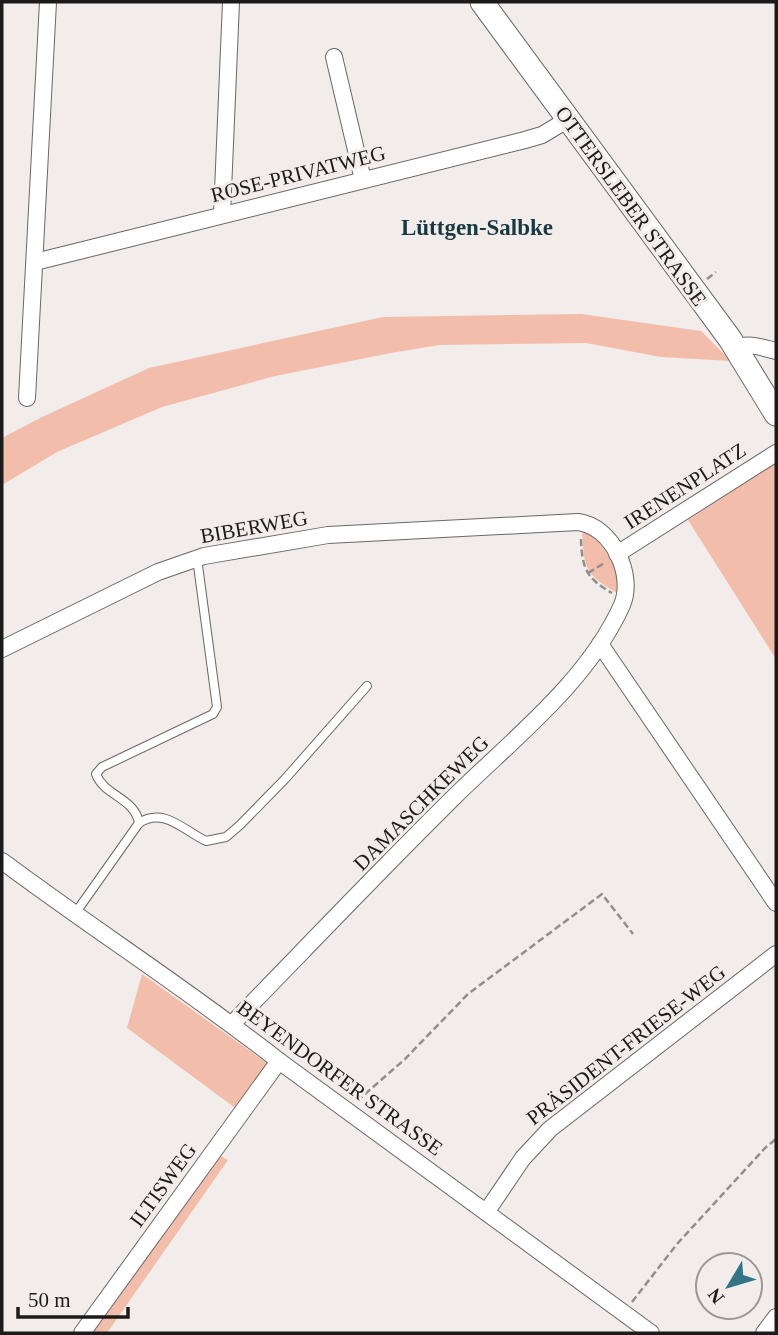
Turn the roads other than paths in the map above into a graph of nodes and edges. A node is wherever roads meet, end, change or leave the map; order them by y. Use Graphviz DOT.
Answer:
graph roads {
  1 [pos="48,2"];
  2 [pos="231,2"];
  3 [pos="482,2"];
  4 [pos="334,57"];
  5 [pos="567,120"];
  6 [pos="363,180"];
  7 [pos="222,214"];
  8 [pos="35,262"];
  9 [pos="736,348"];
  10 [pos="776,351"];
  11 [pos="27,398"];
  12 [pos="776,414"];
  13 [pos="776,453"];
  14 [pos="533,523"];
  15 [pos="617,554"];
  16 [pos="197,558"];
  17 [pos="624,600"];
  18 [pos="600,644"];
  19 [pos="2,649"];
  20 [pos="367,686"];
  21 [pos="139,823"];
  22 [pos="2,861"];
  23 [pos="776,903"];
  24 [pos="74,915"];
  25 [pos="776,954"];
  26 [pos="232,1024"];
  27 [pos="279,1061"];
  28 [pos="486,1211"];
  29 [pos="776,1317"];
  30 [pos="82,1333"];
  31 [pos="651,1333"];
  32 [pos="764,1333"];
  1 -- 8 [label="street"];
  2 -- 7 [label="street"];
  3 -- 5 [label="main road, OTTERSLEBER STRASSE"];
  4 -- 6 [label="street"];
  5 -- 6 [label="street, ROSE-PRIVATWEG"];
  5 -- 9 [label="main road, OTTERSLEBER STRASSE"];
  6 -- 7 [label="street, ROSE-PRIVATWEG"];
  7 -- 8 [label="street, ROSE-PRIVATWEG"];
  8 -- 11 [label="street"];
  9 -- 10 [label="street"];
  9 -- 12 [label="main road, OTTERSLEBER STRASSE"];
  13 -- 15 [label="street, IRENENPLATZ"];
  14 -- 15 [label="street, IRENENPLATZ"];
  14 -- 16 [label="street, BIBERWEG"];
  15 -- 17 [label="street, IRENENPLATZ"];
  16 -- 19 [label="street, BIBERWEG"];
  16 -- 21 [label="lane"];
  17 -- 18 [label="street, DAMASCHKEWEG"];
  18 -- 23 [label="street"];
  18 -- 26 [label="street, DAMASCHKEWEG"];
  20 -- 21 [label="lane"];
  21 -- 24 [label="lane"];
  22 -- 24 [label="street, BEYENDORFER STRASSE"];
  24 -- 26 [label="street, BEYENDORFER STRASSE"];
  25 -- 28 [label="street, PRÄSIDENT-FRIESE-WEG"];
  26 -- 27 [label="street, BEYENDORFER STRASSE"];
  27 -- 28 [label="street, BEYENDORFER STRASSE"];
  27 -- 30 [label="street, ILTISWEG"];
  28 -- 31 [label="street, BEYENDORFER STRASSE"];
  29 -- 32 [label="street"];
}
